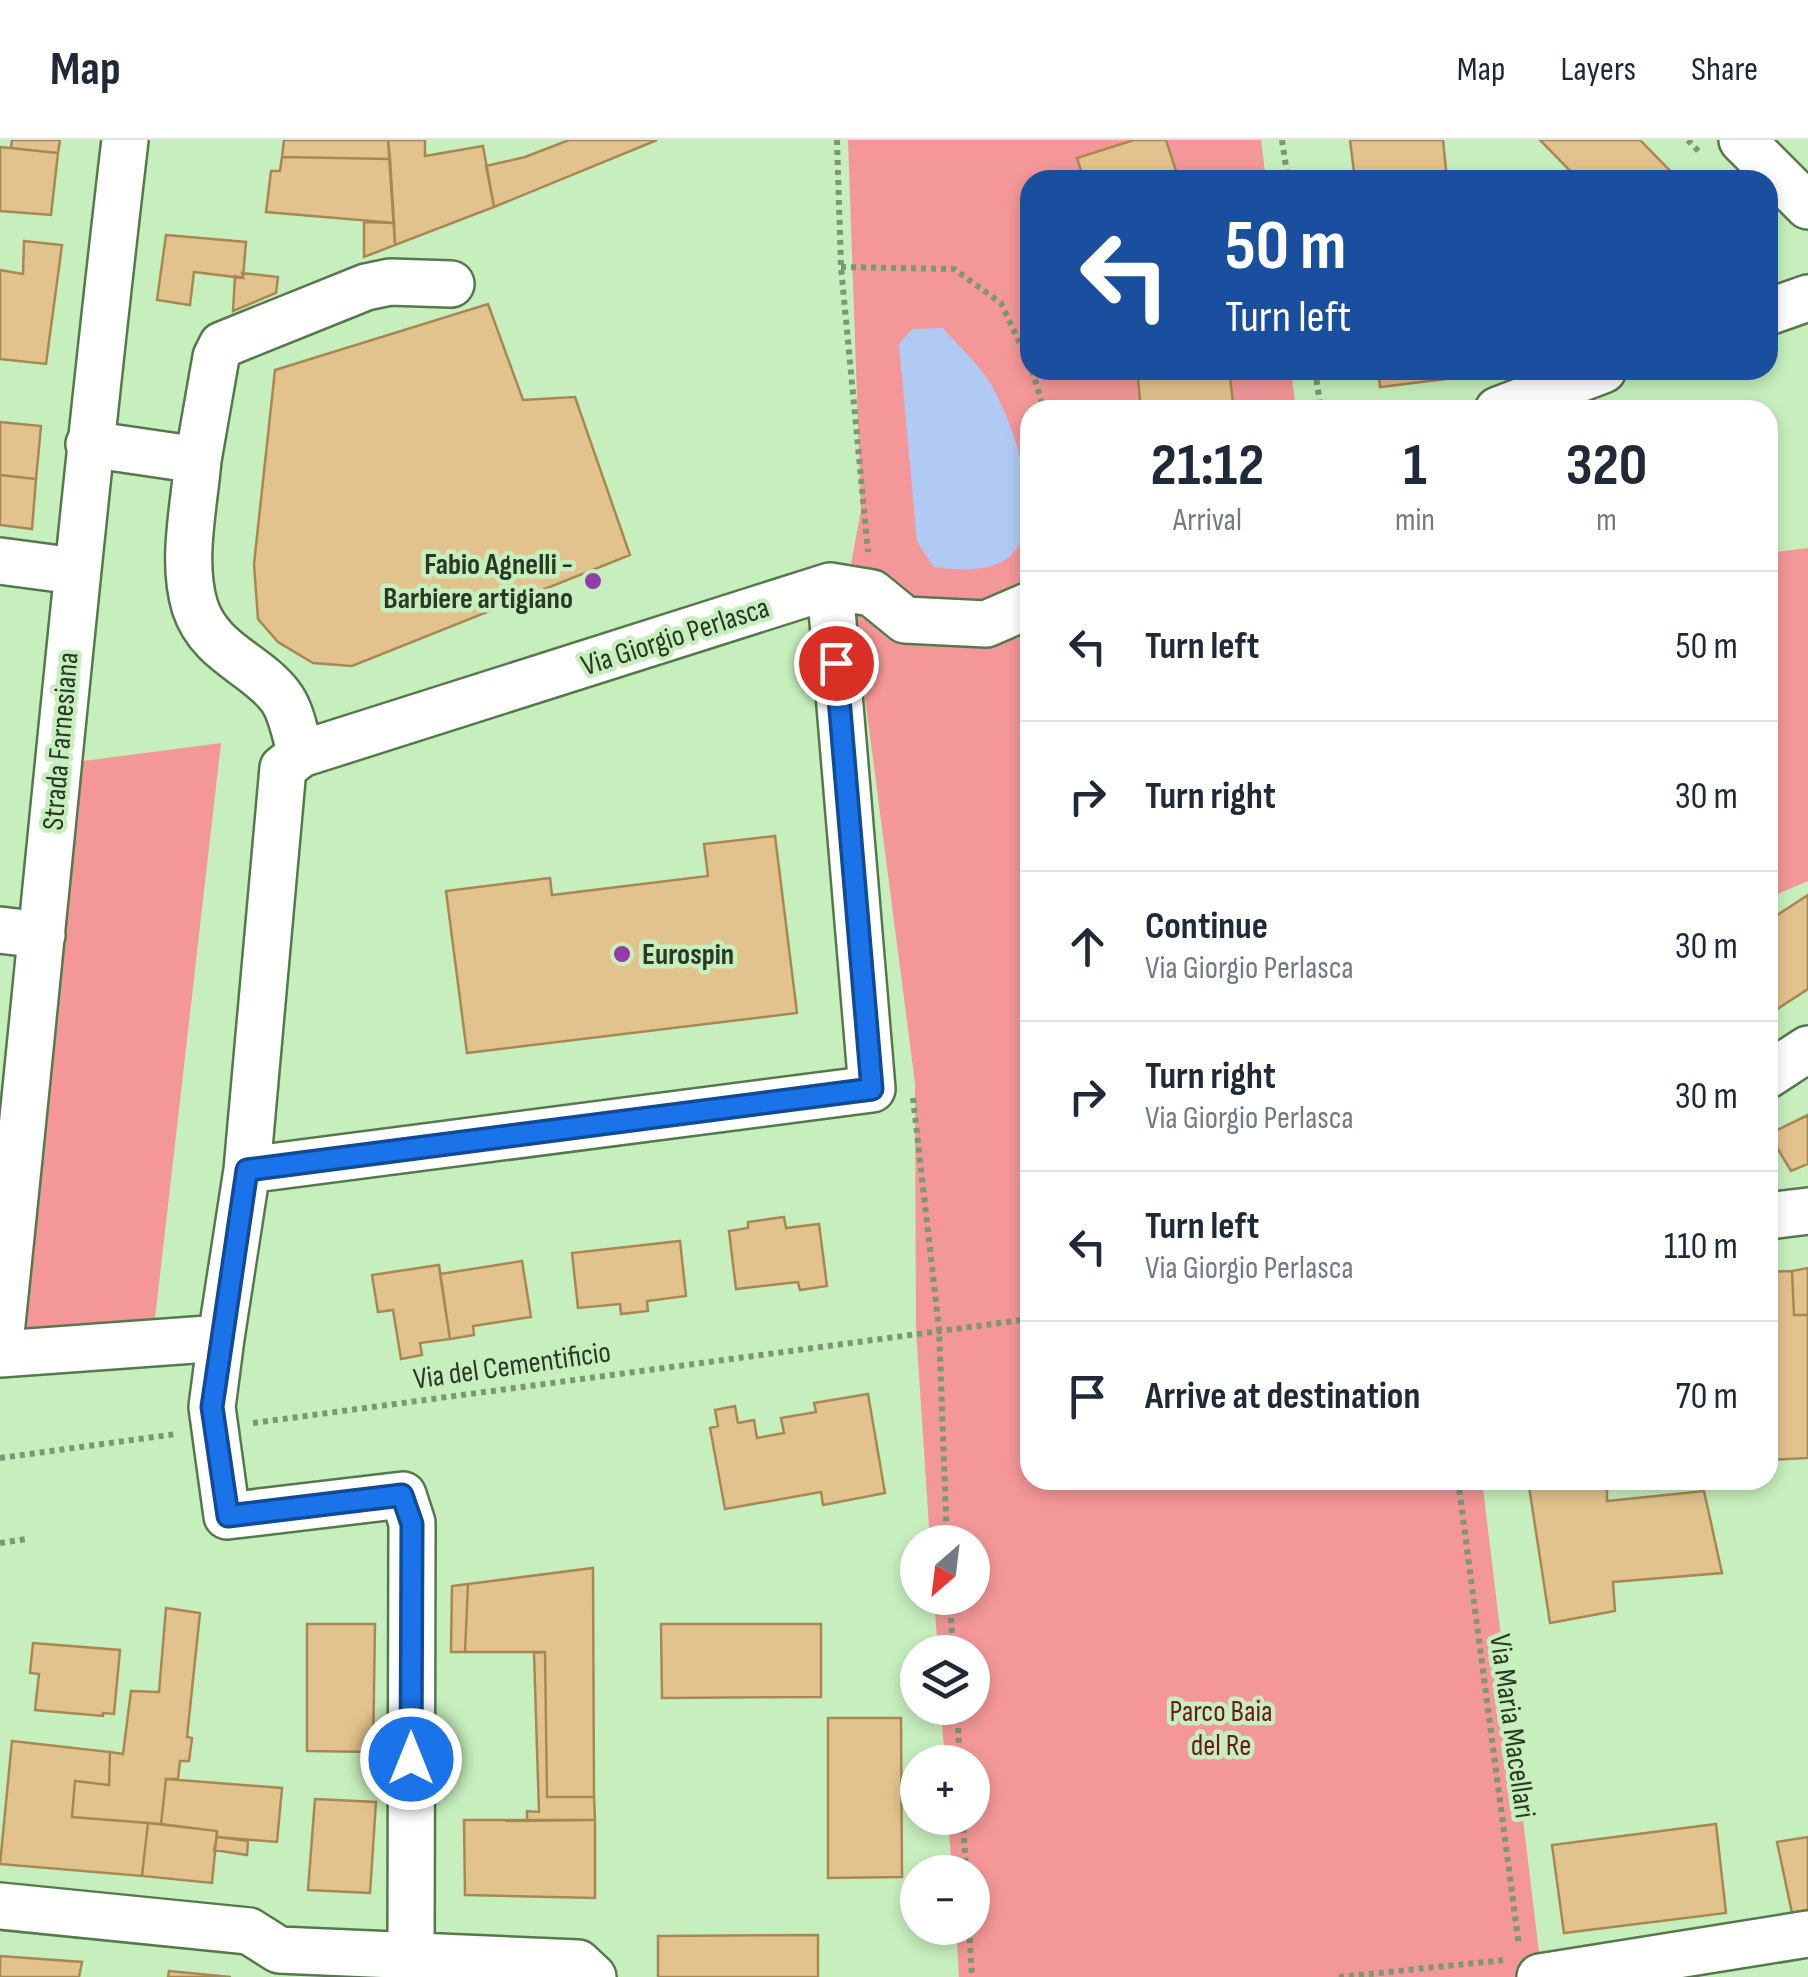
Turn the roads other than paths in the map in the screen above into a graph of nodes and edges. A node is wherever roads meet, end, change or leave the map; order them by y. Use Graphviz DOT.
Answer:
graph roads {
  1 [pos="125,140"];
  2 [pos="1742,140"];
  3 [pos="1772,170"];
  4 [pos="1778,176"];
  5 [pos="1808,206"];
  6 [pos="451,284"];
  7 [pos="1808,298"];
  8 [pos="1778,308"];
  9 [pos="1594,385"];
  10 [pos="1536,400"];
  11 [pos="89,444"];
  12 [pos="198,460"];
  13 [pos="0,561"];
  14 [pos="75,572"];
  15 [pos="830,586"];
  16 [pos="1020,609"];
  17 [pos="301,754"];
  18 [pos="21,933"];
  19 [pos="1808,1049"];
  20 [pos="1778,1068"];
  21 [pos="247,1170"];
  22 [pos="1808,1212"];
  23 [pos="1778,1215"];
  24 [pos="221,1338"];
  25 [pos="0,1342"];
  26 [pos="0,1354"];
  27 [pos="0,1906"];
  28 [pos="1808,1934"];
  29 [pos="410,1956"];
  30 [pos="278,1964"];
  31 [pos="1530,1967"];
  32 [pos="593,1977"];
  1 -- 11 [label="street, Strada Farnesiana"];
  2 -- 3 [label="street"];
  4 -- 5 [label="street"];
  6 -- 12 [label="street"];
  7 -- 8 [label="street"];
  9 -- 10 [label="street"];
  11 -- 12 [label="street"];
  11 -- 14 [label="street, Strada Farnesiana"];
  12 -- 17 [label="street"];
  13 -- 14 [label="street"];
  14 -- 18 [label="street, Strada Farnesiana"];
  15 -- 16 [label="street"];
  15 -- 17 [label="street, Via Giorgio Perlasca"];
  15 -- 21 [label="street"];
  17 -- 21 [label="street"];
  18 -- 25 [label="street, Strada Farnesiana"];
  19 -- 20 [label="street"];
  21 -- 24 [label="street"];
  22 -- 23 [label="street"];
  24 -- 26 [label="street"];
  24 -- 29 [label="street"];
  27 -- 30 [label="street"];
  28 -- 31 [label="street"];
  29 -- 30 [label="street"];
  29 -- 32 [label="street"];
}
